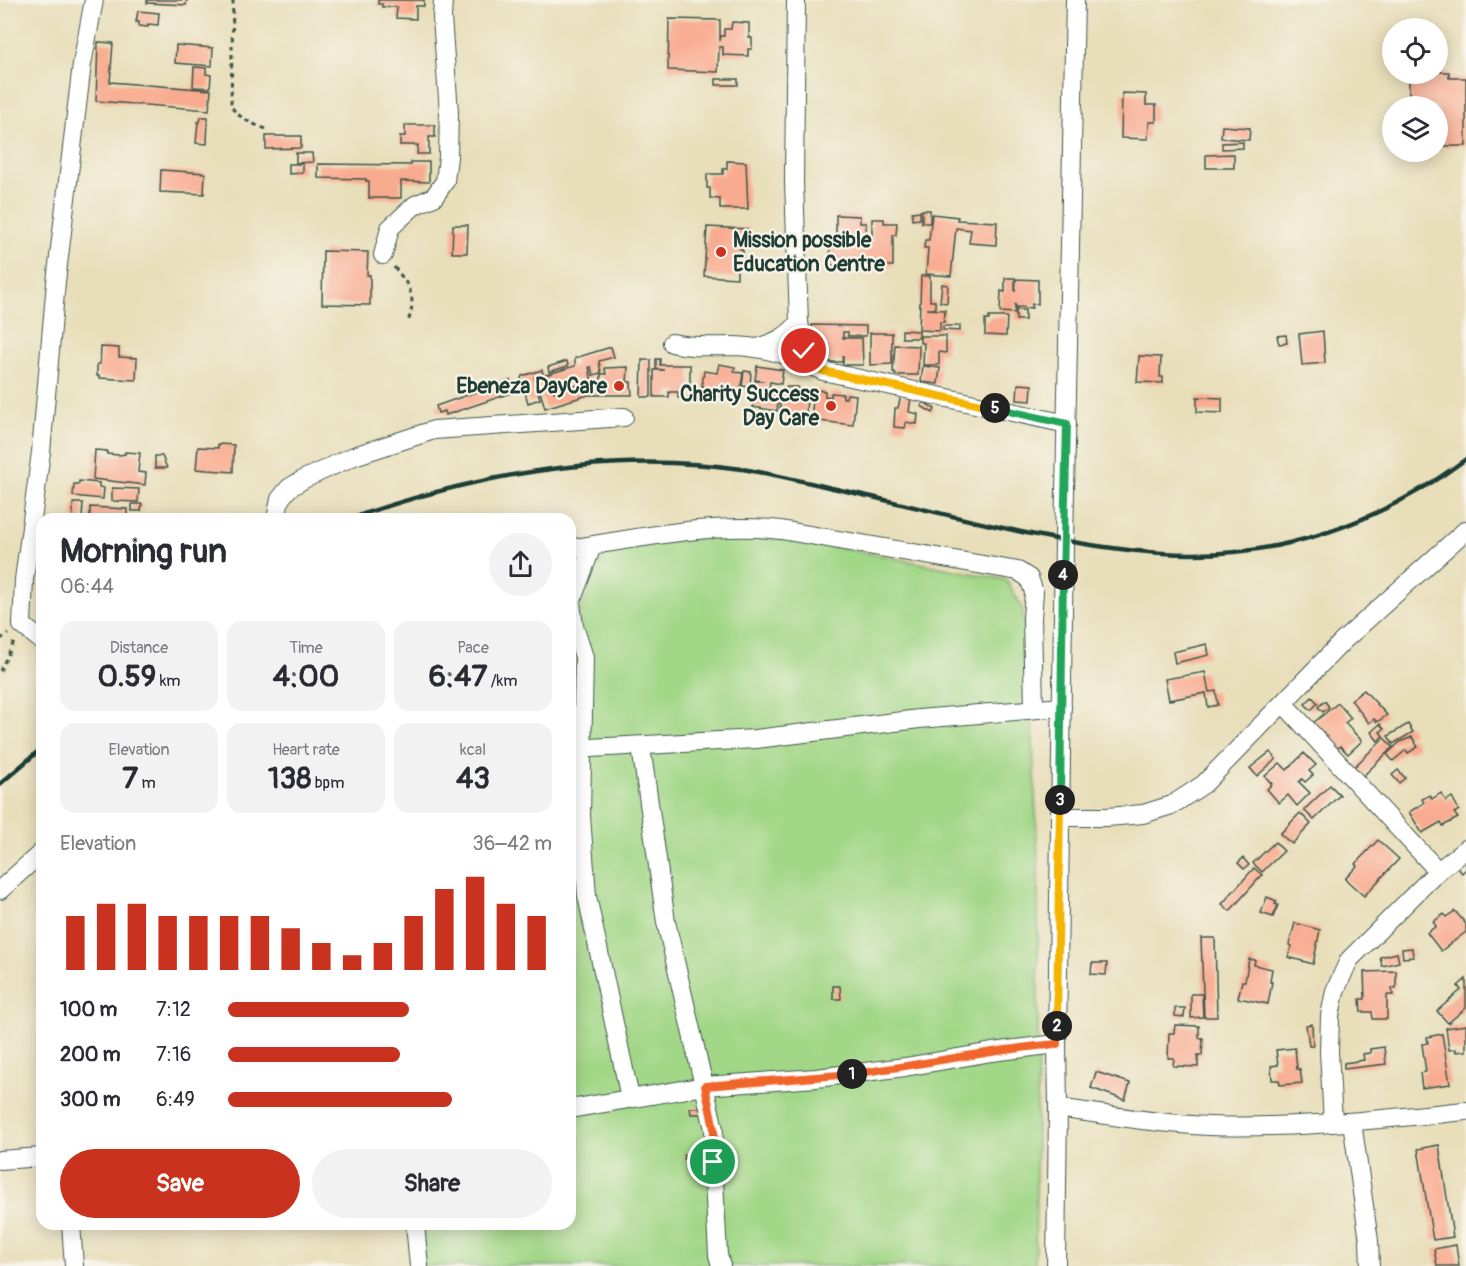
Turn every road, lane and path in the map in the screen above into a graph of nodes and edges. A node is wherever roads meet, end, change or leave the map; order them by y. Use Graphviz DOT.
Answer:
graph roads {
  1 [pos="94,0"];
  2 [pos="233,0"];
  3 [pos="443,0"];
  4 [pos="796,0"];
  5 [pos="1075,0"];
  6 [pos="269,130"];
  7 [pos="383,255"];
  8 [pos="408,322"];
  9 [pos="799,322"];
  10 [pos="672,343"];
  11 [pos="758,348"];
  12 [pos="806,364"];
  13 [pos="624,417"];
  14 [pos="1067,424"];
  15 [pos="277,513"];
  16 [pos="1466,530"];
  17 [pos="591,546"];
  18 [pos="576,548"];
  19 [pos="576,588"];
  20 [pos="22,625"];
  21 [pos="576,632"];
  22 [pos="36,636"];
  23 [pos="0,671"];
  24 [pos="1283,703"];
  25 [pos="1062,707"];
  26 [pos="1034,708"];
  27 [pos="641,747"];
  28 [pos="576,749"];
  29 [pos="1060,817"];
  30 [pos="1466,849"];
  31 [pos="36,857"];
  32 [pos="1438,871"];
  33 [pos="0,890"];
  34 [pos="1057,1044"];
  35 [pos="705,1086"];
  36 [pos="630,1098"];
  37 [pos="576,1108"];
  38 [pos="1058,1108"];
  39 [pos="1466,1111"];
  40 [pos="1333,1122"];
  41 [pos="1352,1122"];
  42 [pos="36,1157"];
  43 [pos="0,1160"];
  44 [pos="71,1230"];
  45 [pos="416,1230"];
  46 [pos="74,1266"];
  47 [pos="419,1266"];
  48 [pos="721,1266"];
  49 [pos="1056,1266"];
  50 [pos="1370,1266"];
  1 -- 20 [label="street"];
  2 -- 6 [label="path"];
  3 -- 7 [label="street"];
  4 -- 9 [label="street"];
  5 -- 14 [label="street"];
  7 -- 8 [label="path"];
  9 -- 11 [label="street"];
  9 -- 12 [label="street"];
  10 -- 11 [label="street"];
  11 -- 12 [label="street"];
  12 -- 14 [label="street"];
  13 -- 15 [label="street"];
  14 -- 25 [label="street"];
  16 -- 24 [label="street"];
  17 -- 18 [label="street"];
  17 -- 19 [label="street"];
  17 -- 26 [label="street"];
  20 -- 22 [label="street"];
  20 -- 23 [label="path"];
  21 -- 28 [label="street"];
  24 -- 29 [label="street"];
  24 -- 32 [label="street"];
  25 -- 26 [label="street"];
  25 -- 29 [label="street"];
  26 -- 27 [label="street"];
  27 -- 28 [label="street"];
  27 -- 35 [label="street"];
  28 -- 36 [label="street"];
  29 -- 34 [label="street"];
  30 -- 32 [label="street"];
  31 -- 33 [label="street"];
  32 -- 40 [label="street"];
  34 -- 35 [label="street"];
  34 -- 38 [label="street"];
  35 -- 36 [label="street"];
  35 -- 48 [label="street"];
  36 -- 37 [label="street"];
  38 -- 40 [label="street"];
  38 -- 49 [label="street"];
  39 -- 41 [label="street"];
  40 -- 41 [label="street"];
  41 -- 50 [label="street"];
  42 -- 43 [label="street"];
  44 -- 46 [label="street"];
  45 -- 47 [label="street"];
}
